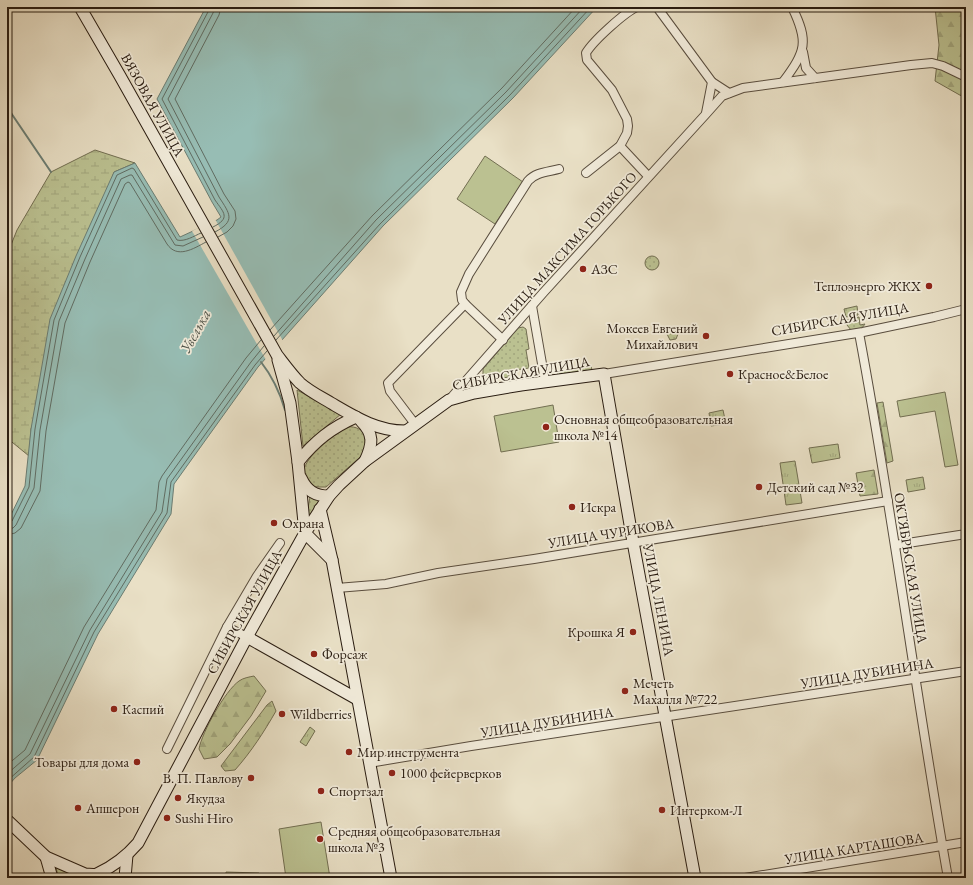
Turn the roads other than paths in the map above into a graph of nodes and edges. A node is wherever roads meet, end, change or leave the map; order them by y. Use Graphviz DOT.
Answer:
graph roads {
  1 [pos="80,7"];
  2 [pos="637,7"];
  3 [pos="792,7"];
  4 [pos="656,8"];
  5 [pos="802,52"];
  6 [pos="966,77"];
  7 [pos="815,78"];
  8 [pos="712,82"];
  9 [pos="784,82"];
  10 [pos="730,93"];
  11 [pos="706,114"];
  12 [pos="620,146"];
  13 [pos="559,169"];
  14 [pos="586,173"];
  15 [pos="648,176"];
  16 [pos="465,304"];
  17 [pos="532,306"];
  18 [pos="966,309"];
  19 [pos="858,333"];
  20 [pos="503,340"];
  21 [pos="277,355"];
  22 [pos="604,374"];
  23 [pos="545,381"];
  24 [pos="449,400"];
  25 [pos="357,418"];
  26 [pos="415,424"];
  27 [pos="405,431"];
  28 [pos="364,461"];
  29 [pos="298,462"];
  30 [pos="299,474"];
  31 [pos="329,496"];
  32 [pos="888,501"];
  33 [pos="320,509"];
  34 [pos="305,533"];
  35 [pos="966,534"];
  36 [pos="633,542"];
  37 [pos="280,543"];
  38 [pos="895,545"];
  39 [pos="332,560"];
  40 [pos="337,588"];
  41 [pos="227,627"];
  42 [pos="247,637"];
  43 [pos="966,671"];
  44 [pos="915,680"];
  45 [pos="357,699"];
  46 [pos="666,717"];
  47 [pos="167,749"];
  48 [pos="369,763"];
  49 [pos="7,820"];
  50 [pos="966,842"];
  51 [pos="942,847"];
  52 [pos="127,855"];
  53 [pos="46,857"];
  54 [pos="97,874"];
  55 [pos="80,876"];
  56 [pos="52,878"];
  57 [pos="108,878"];
  58 [pos="125,878"];
  59 [pos="391,878"];
  60 [pos="696,878"];
  61 [pos="745,878"];
  62 [pos="948,878"];
  1 -- 21 [label="street, ВЯЗОВАЯ УЛИЦА"];
  2 -- 12 [label="street"];
  3 -- 5 [label="street"];
  4 -- 8 [label="street"];
  5 -- 7 [label="street"];
  5 -- 9 [label="street"];
  6 -- 7 [label="street, УЛИЦА МАКСИМА ГОРЬКОГО"];
  7 -- 9 [label="street, УЛИЦА МАКСИМА ГОРЬКОГО"];
  8 -- 10 [label="street"];
  8 -- 11 [label="street"];
  9 -- 10 [label="street, УЛИЦА МАКСИМА ГОРЬКОГО"];
  10 -- 11 [label="street, УЛИЦА МАКСИМА ГОРЬКОГО"];
  11 -- 15 [label="street, УЛИЦА МАКСИМА ГОРЬКОГО"];
  12 -- 14 [label="street"];
  12 -- 15 [label="street"];
  13 -- 16 [label="street"];
  15 -- 17 [label="street, УЛИЦА МАКСИМА ГОРЬКОГО"];
  16 -- 20 [label="street"];
  16 -- 26 [label="street"];
  17 -- 20 [label="street, УЛИЦА МАКСИМА ГОРЬКОГО"];
  17 -- 23 [label="street"];
  18 -- 19 [label="street, СИБИРСКАЯ УЛИЦА"];
  19 -- 22 [label="street, СИБИРСКАЯ УЛИЦА"];
  19 -- 32 [label="street, ОКТЯБРЬСКАЯ УЛИЦА"];
  20 -- 24 [label="street, УЛИЦА МАКСИМА ГОРЬКОГО"];
  21 -- 25 [label="street"];
  21 -- 29 [label="street"];
  22 -- 23 [label="street, СИБИРСКАЯ УЛИЦА"];
  22 -- 36 [label="street, УЛИЦА ЛЕНИНА"];
  23 -- 24 [label="street, СИБИРСКАЯ УЛИЦА"];
  24 -- 26 [label="street, СИБИРСКАЯ УЛИЦА"];
  25 -- 27 [label="street"];
  25 -- 28 [label="street"];
  25 -- 29 [label="street"];
  26 -- 27 [label="street, СИБИРСКАЯ УЛИЦА"];
  27 -- 28 [label="street, СИБИРСКАЯ УЛИЦА"];
  28 -- 31 [label="street, СИБИРСКАЯ УЛИЦА"];
  29 -- 30 [label="street"];
  30 -- 31 [label="street"];
  30 -- 34 [label="street"];
  31 -- 33 [label="street, СИБИРСКАЯ УЛИЦА"];
  32 -- 36 [label="street, УЛИЦА ЧУРИКОВА"];
  32 -- 38 [label="street, ОКТЯБРЬСКАЯ УЛИЦА"];
  33 -- 34 [label="street, СИБИРСКАЯ УЛИЦА"];
  33 -- 39 [label="street"];
  34 -- 39 [label="street"];
  34 -- 42 [label="street, СИБИРСКАЯ УЛИЦА"];
  35 -- 38 [label="street"];
  36 -- 40 [label="street, УЛИЦА ЧУРИКОВА"];
  36 -- 46 [label="street, УЛИЦА ЛЕНИНА"];
  37 -- 41 [label="street"];
  38 -- 44 [label="street, ОКТЯБРЬСКАЯ УЛИЦА"];
  39 -- 40 [label="street"];
  40 -- 45 [label="street"];
  41 -- 42 [label="street"];
  41 -- 47 [label="street"];
  42 -- 45 [label="street"];
  42 -- 52 [label="street, СИБИРСКАЯ УЛИЦА"];
  43 -- 44 [label="street, УЛИЦА ДУБИНИНА"];
  44 -- 46 [label="street, УЛИЦА ДУБИНИНА"];
  44 -- 51 [label="street, ОКТЯБРЬСКАЯ УЛИЦА"];
  45 -- 48 [label="street"];
  46 -- 48 [label="street, УЛИЦА ДУБИНИНА"];
  46 -- 60 [label="street, УЛИЦА ЛЕНИНА"];
  48 -- 59 [label="street"];
  49 -- 53 [label="street"];
  50 -- 51 [label="street, УЛИЦА КАРТАШОВА"];
  51 -- 61 [label="street, УЛИЦА КАРТАШОВА"];
  51 -- 62 [label="street, ОКТЯБРЬСКАЯ УЛИЦА"];
  52 -- 54 [label="street, СИБИРСКАЯ УЛИЦА"];
  52 -- 58 [label="street"];
  53 -- 55 [label="street"];
  53 -- 56 [label="street"];
  54 -- 55 [label="street"];
  54 -- 57 [label="street"];
}
